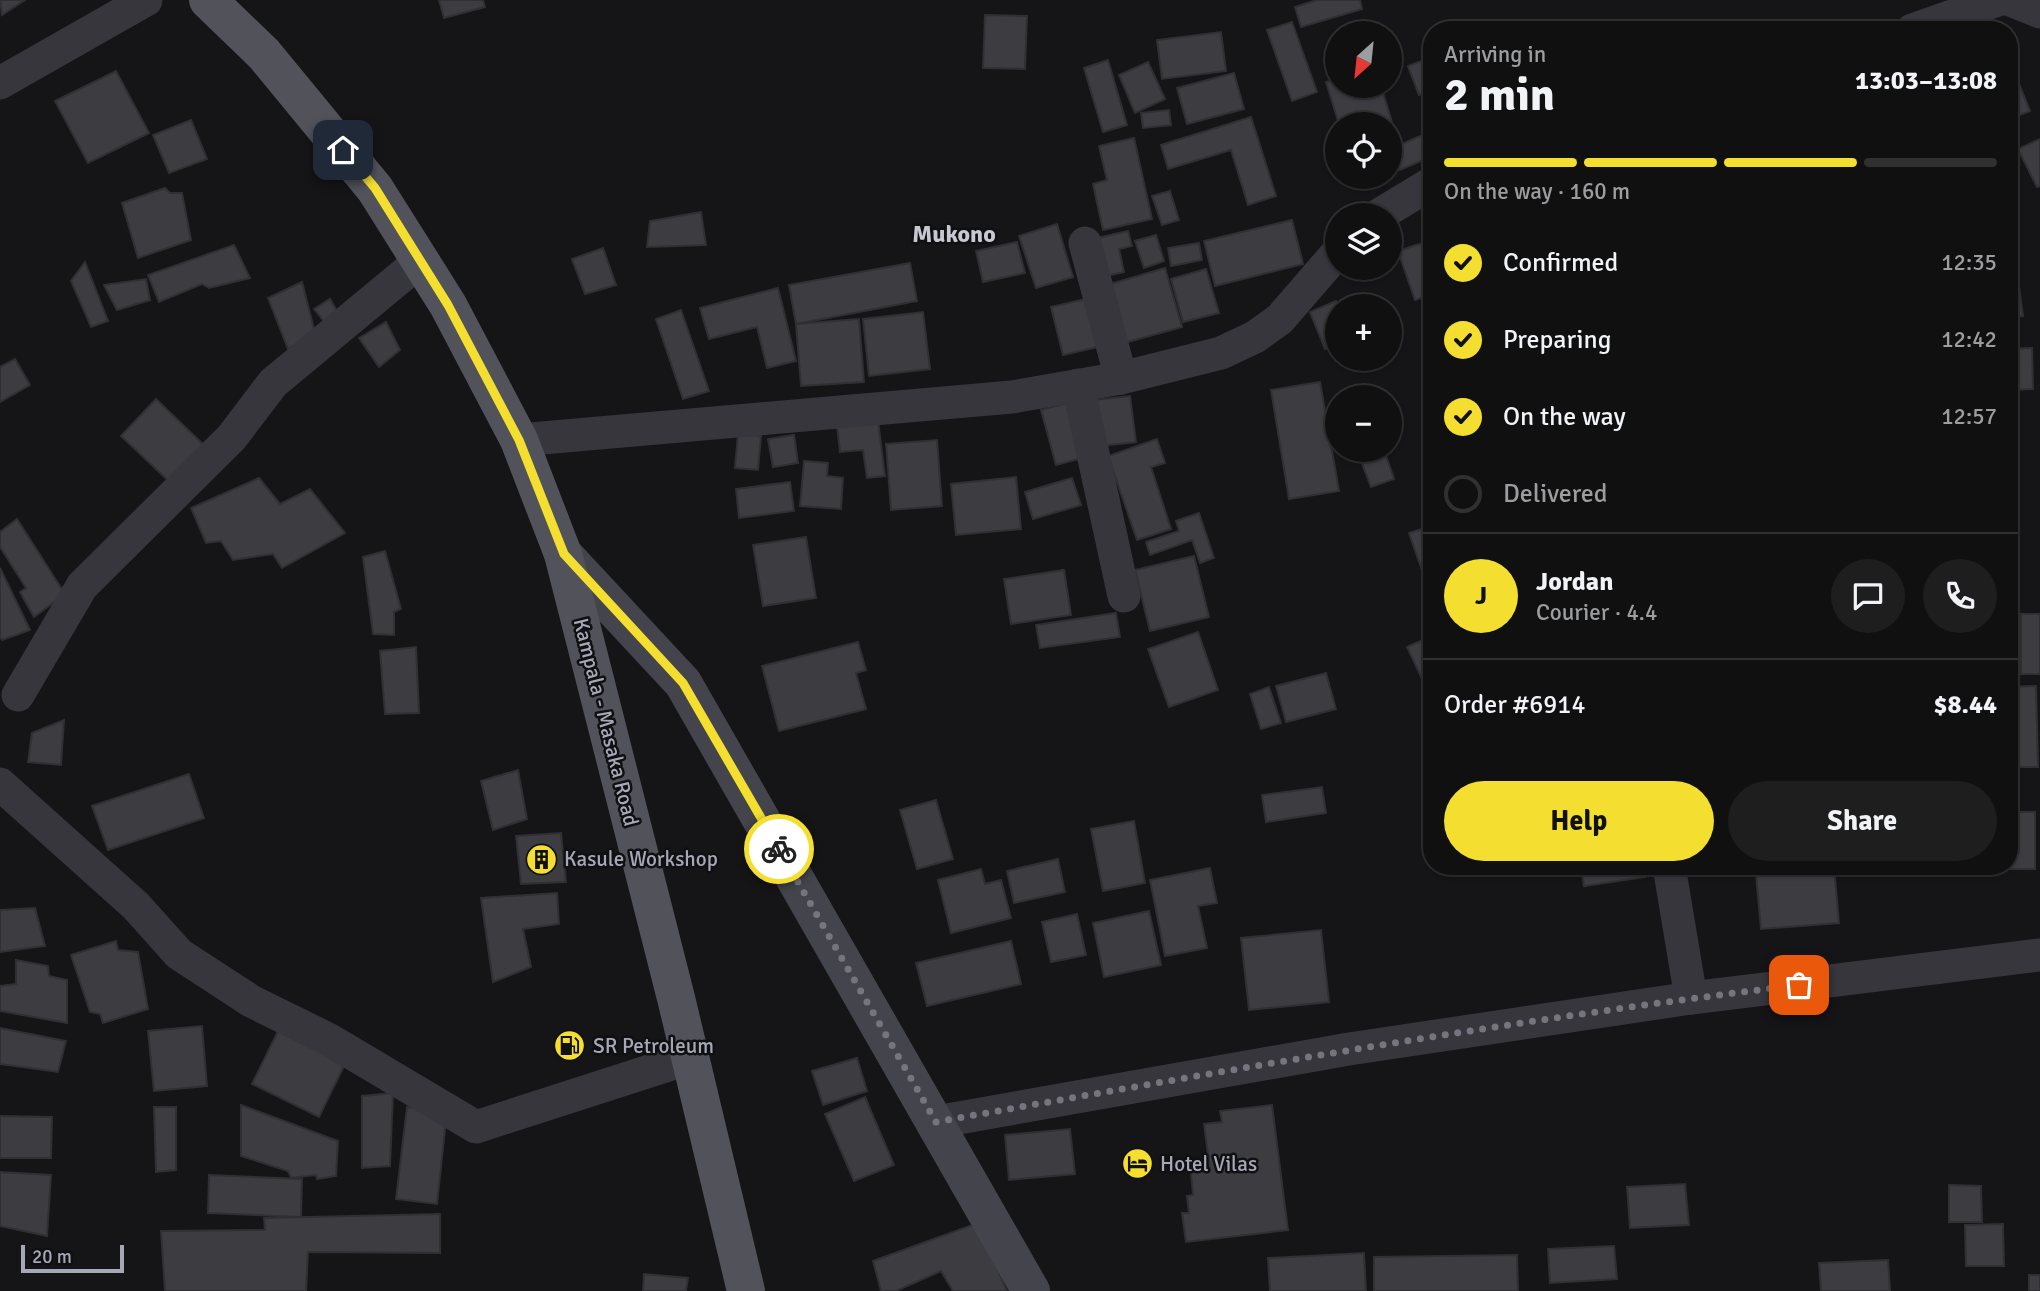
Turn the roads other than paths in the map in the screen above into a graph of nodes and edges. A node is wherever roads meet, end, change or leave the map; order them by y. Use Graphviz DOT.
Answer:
graph roads {
  1 [pos="146,0"];
  2 [pos="208,0"];
  3 [pos="1998,0"];
  4 [pos="2010,0"];
  5 [pos="2040,12"];
  6 [pos="1938,21"];
  7 [pos="0,83"];
  8 [pos="1423,186"];
  9 [pos="1397,203"];
  10 [pos="1085,243"];
  11 [pos="420,261"];
  12 [pos="1325,267"];
  13 [pos="1121,378"];
  14 [pos="1078,385"];
  15 [pos="519,440"];
  16 [pos="564,554"];
  17 [pos="1124,596"];
  18 [pos="18,695"];
  19 [pos="0,784"];
  20 [pos="1670,875"];
  21 [pos="2040,955"];
  22 [pos="1691,998"];
  23 [pos="690,1058"];
  24 [pos="936,1122"];
  25 [pos="746,1291"];
  26 [pos="1031,1291"];
  1 -- 7 [label="street"];
  2 -- 11 [label="main road, Kampala - Masaka Road"];
  3 -- 6 [label="street"];
  4 -- 5 [label="street"];
  8 -- 9 [label="street"];
  10 -- 13 [label="street"];
  11 -- 15 [label="main road, Kampala - Masaka Road"];
  11 -- 18 [label="street"];
  12 -- 13 [label="street"];
  13 -- 14 [label="street"];
  14 -- 15 [label="street"];
  14 -- 17 [label="street"];
  15 -- 16 [label="main road, Kampala - Masaka Road"];
  16 -- 23 [label="main road, Kampala - Masaka Road"];
  16 -- 24 [label="street"];
  19 -- 23 [label="street"];
  20 -- 22 [label="street"];
  21 -- 22 [label="street"];
  22 -- 24 [label="street"];
  23 -- 25 [label="main road, Kampala - Masaka Road"];
  24 -- 26 [label="street"];
}
